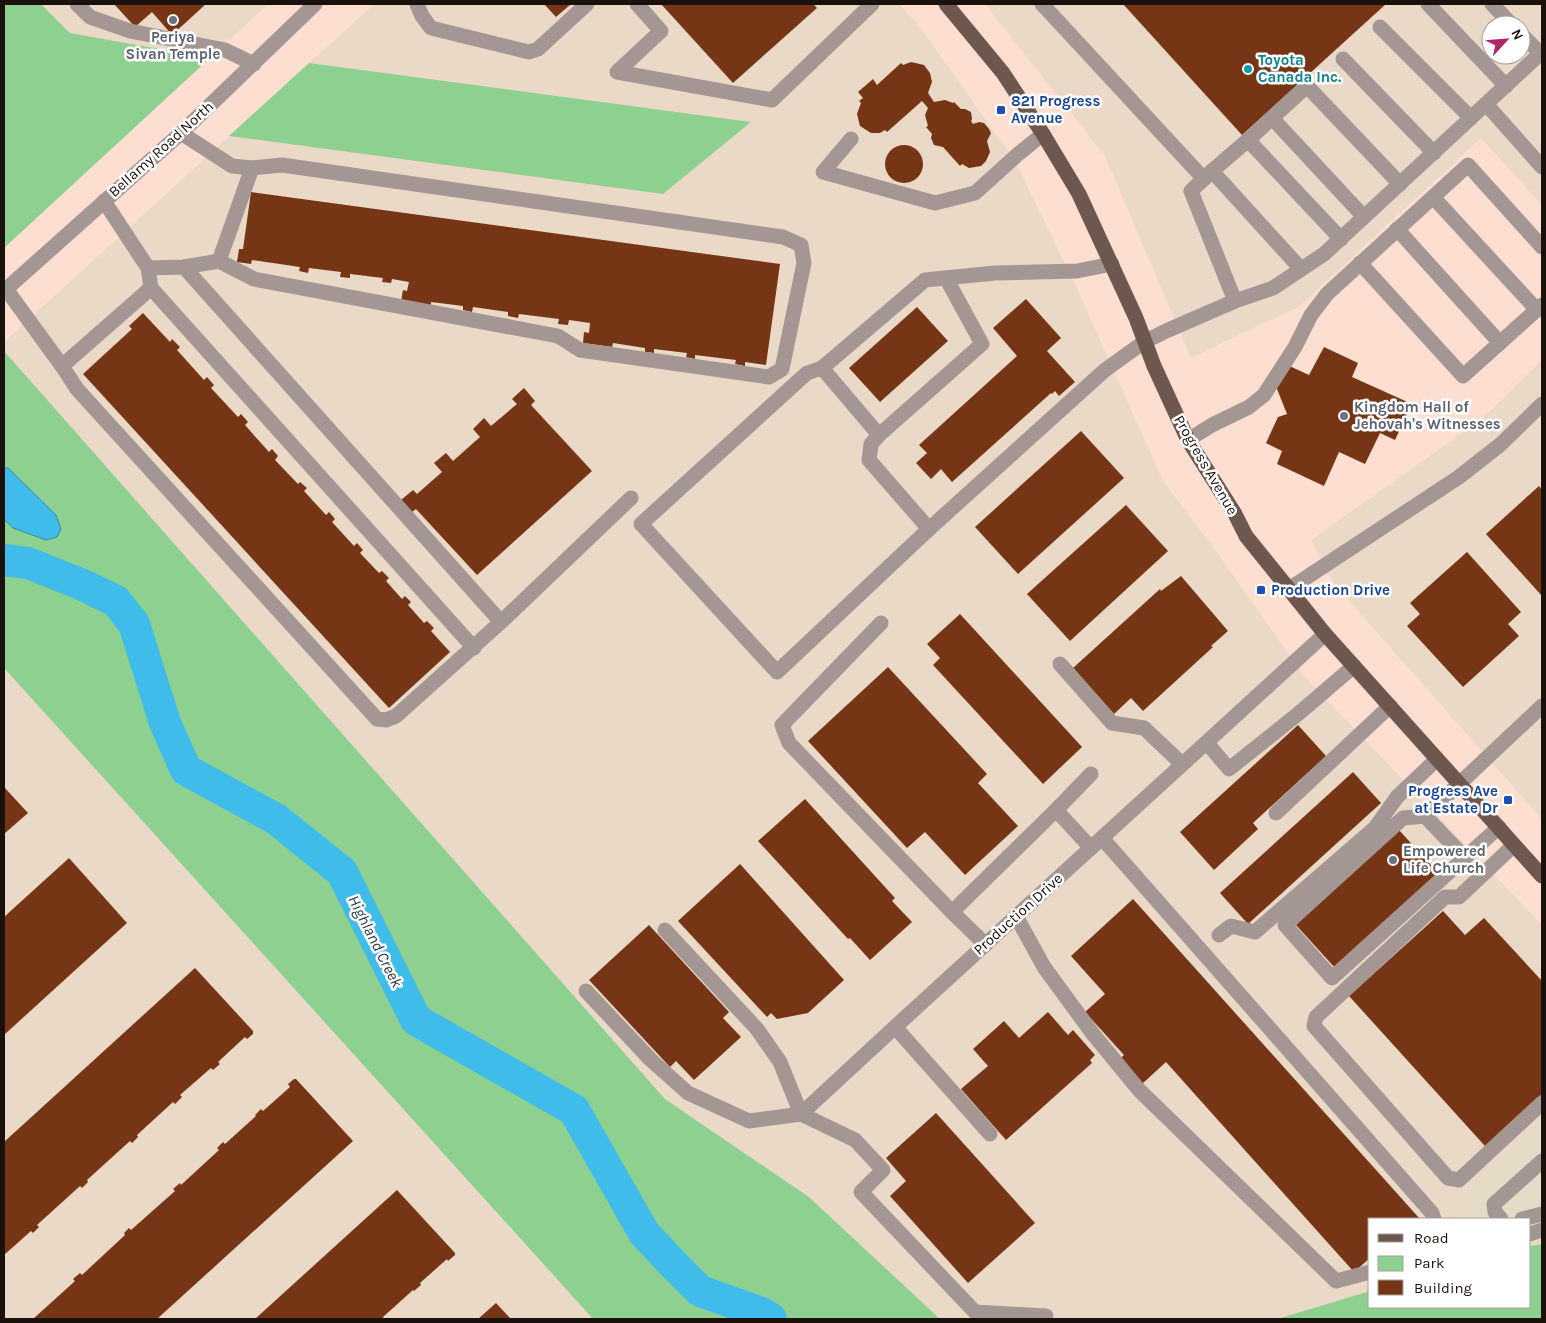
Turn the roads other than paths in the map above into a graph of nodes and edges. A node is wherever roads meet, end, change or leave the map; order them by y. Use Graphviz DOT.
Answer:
graph roads {
  1 [pos="78,4"];
  2 [pos="417,4"];
  3 [pos="587,4"];
  4 [pos="638,4"];
  5 [pos="872,4"];
  6 [pos="946,4"];
  7 [pos="1042,4"];
  8 [pos="1428,4"];
  9 [pos="1492,4"];
  10 [pos="304,7"];
  11 [pos="1502,15"];
  12 [pos="1380,27"];
  13 [pos="1531,44"];
  14 [pos="1541,53"];
  15 [pos="1342,59"];
  16 [pos="254,64"];
  17 [pos="1506,86"];
  18 [pos="1486,104"];
  19 [pos="1272,118"];
  20 [pos="1471,118"];
  21 [pos="181,133"];
  22 [pos="1043,134"];
  23 [pos="851,139"];
  24 [pos="1248,140"];
  25 [pos="1434,152"];
  26 [pos="1542,167"];
  27 [pos="252,168"];
  28 [pos="1208,175"];
  29 [pos="1400,184"];
  30 [pos="1433,197"];
  31 [pos="104,201"];
  32 [pos="1364,217"];
  33 [pos="1397,230"];
  34 [pos="1341,239"];
  35 [pos="1542,247"];
  36 [pos="219,261"];
  37 [pos="1360,263"];
  38 [pos="1112,264"];
  39 [pos="184,267"];
  40 [pos="148,268"];
  41 [pos="1301,269"];
  42 [pos="946,278"];
  43 [pos="151,288"];
  44 [pos="5,290"];
  45 [pos="1235,301"];
  46 [pos="1540,308"];
  47 [pos="1144,342"];
  48 [pos="1500,343"];
  49 [pos="62,366"];
  50 [pos="822,368"];
  51 [pos="1542,404"];
  52 [pos="878,435"];
  53 [pos="1188,440"];
  54 [pos="632,498"];
  55 [pos="929,530"];
  56 [pos="1290,589"];
  57 [pos="502,622"];
  58 [pos="881,623"];
  59 [pos="1325,634"];
  60 [pos="474,648"];
  61 [pos="1060,664"];
  62 [pos="1354,666"];
  63 [pos="1390,706"];
  64 [pos="1542,706"];
  65 [pos="1206,742"];
  66 [pos="1438,759"];
  67 [pos="1182,764"];
  68 [pos="1091,774"];
  69 [pos="1459,783"];
  70 [pos="1056,810"];
  71 [pos="1276,813"];
  72 [pos="1425,816"];
  73 [pos="1499,827"];
  74 [pos="1096,843"];
  75 [pos="1514,845"];
  76 [pos="1465,858"];
  77 [pos="1542,876"];
  78 [pos="952,912"];
  79 [pos="1016,916"];
  80 [pos="665,930"];
  81 [pos="1219,935"];
  82 [pos="985,944"];
  83 [pos="586,991"];
  84 [pos="895,1027"];
  85 [pos="1542,1103"];
  86 [pos="801,1114"];
  87 [pos="990,1134"];
  88 [pos="1542,1161"];
  89 [pos="1542,1214"];
  90 [pos="1434,1218"];
  91 [pos="1500,1218"];
  92 [pos="1526,1218"];
  93 [pos="1368,1273"];
  94 [pos="1046,1316"];
  1 -- 16 [label="street"];
  2 -- 3 [label="street"];
  4 -- 5 [label="street"];
  6 -- 22 [label="main road, Progress Avenue"];
  7 -- 28 [label="street"];
  8 -- 17 [label="street"];
  9 -- 11 [label="street"];
  10 -- 16 [label="street, Bellamy Road North"];
  12 -- 20 [label="street"];
  13 -- 14 [label="street"];
  14 -- 17 [label="street"];
  15 -- 25 [label="street"];
  16 -- 21 [label="street, Bellamy Road North"];
  17 -- 18 [label="street"];
  18 -- 20 [label="street"];
  18 -- 26 [label="street"];
  19 -- 24 [label="street"];
  19 -- 29 [label="street"];
  19 -- 32 [label="street"];
  20 -- 25 [label="street"];
  21 -- 27 [label="street"];
  21 -- 31 [label="street, Bellamy Road North"];
  22 -- 23 [label="street"];
  22 -- 38 [label="main road, Progress Avenue"];
  24 -- 28 [label="street"];
  24 -- 34 [label="street"];
  25 -- 29 [label="street"];
  27 -- 36 [label="street"];
  27 -- 36 [label="street"];
  28 -- 41 [label="street"];
  28 -- 45 [label="street"];
  29 -- 32 [label="street"];
  30 -- 33 [label="street"];
  30 -- 35 [label="street"];
  30 -- 46 [label="street"];
  31 -- 40 [label="street"];
  31 -- 44 [label="street, Bellamy Road North"];
  32 -- 34 [label="street"];
  33 -- 37 [label="street"];
  33 -- 48 [label="street"];
  34 -- 41 [label="street"];
  36 -- 39 [label="street"];
  37 -- 48 [label="street"];
  37 -- 53 [label="street"];
  38 -- 42 [label="street"];
  38 -- 47 [label="main road, Progress Avenue"];
  39 -- 40 [label="street"];
  39 -- 57 [label="street"];
  40 -- 43 [label="street"];
  41 -- 45 [label="street"];
  42 -- 50 [label="street"];
  42 -- 52 [label="street"];
  43 -- 49 [label="street"];
  43 -- 60 [label="street"];
  44 -- 49 [label="street"];
  45 -- 47 [label="street"];
  46 -- 48 [label="street"];
  47 -- 53 [label="main road, Progress Avenue"];
  47 -- 55 [label="street"];
  49 -- 60 [label="street"];
  50 -- 52 [label="street"];
  50 -- 55 [label="street"];
  51 -- 56 [label="street"];
  52 -- 55 [label="street"];
  53 -- 56 [label="main road, Progress Avenue"];
  54 -- 57 [label="street"];
  56 -- 59 [label="main road, Progress Avenue"];
  57 -- 60 [label="street"];
  58 -- 78 [label="street"];
  59 -- 62 [label="main road, Progress Avenue"];
  59 -- 65 [label="street, Production Drive"];
  61 -- 67 [label="street"];
  62 -- 63 [label="main road, Progress Avenue"];
  62 -- 65 [label="street"];
  63 -- 66 [label="main road, Progress Avenue"];
  63 -- 71 [label="street"];
  64 -- 69 [label="street"];
  65 -- 67 [label="street, Production Drive"];
  66 -- 69 [label="main road, Progress Avenue"];
  66 -- 81 [label="street"];
  67 -- 74 [label="street, Production Drive"];
  68 -- 70 [label="street"];
  69 -- 72 [label="street"];
  69 -- 73 [label="main road, Progress Avenue"];
  70 -- 74 [label="street"];
  70 -- 78 [label="street"];
  72 -- 76 [label="street"];
  72 -- 76 [label="street"];
  73 -- 75 [label="main road, Progress Avenue"];
  73 -- 76 [label="street"];
  74 -- 79 [label="street, Production Drive"];
  74 -- 90 [label="street"];
  75 -- 77 [label="main road, Progress Avenue"];
  75 -- 85 [label="street"];
  78 -- 82 [label="street"];
  79 -- 82 [label="street, Production Drive"];
  79 -- 93 [label="street"];
  80 -- 86 [label="street"];
  82 -- 84 [label="street, Production Drive"];
  83 -- 86 [label="street"];
  84 -- 86 [label="street, Production Drive"];
  84 -- 87 [label="street"];
  86 -- 94 [label="street"];
  88 -- 91 [label="street"];
  89 -- 92 [label="street"];
}
